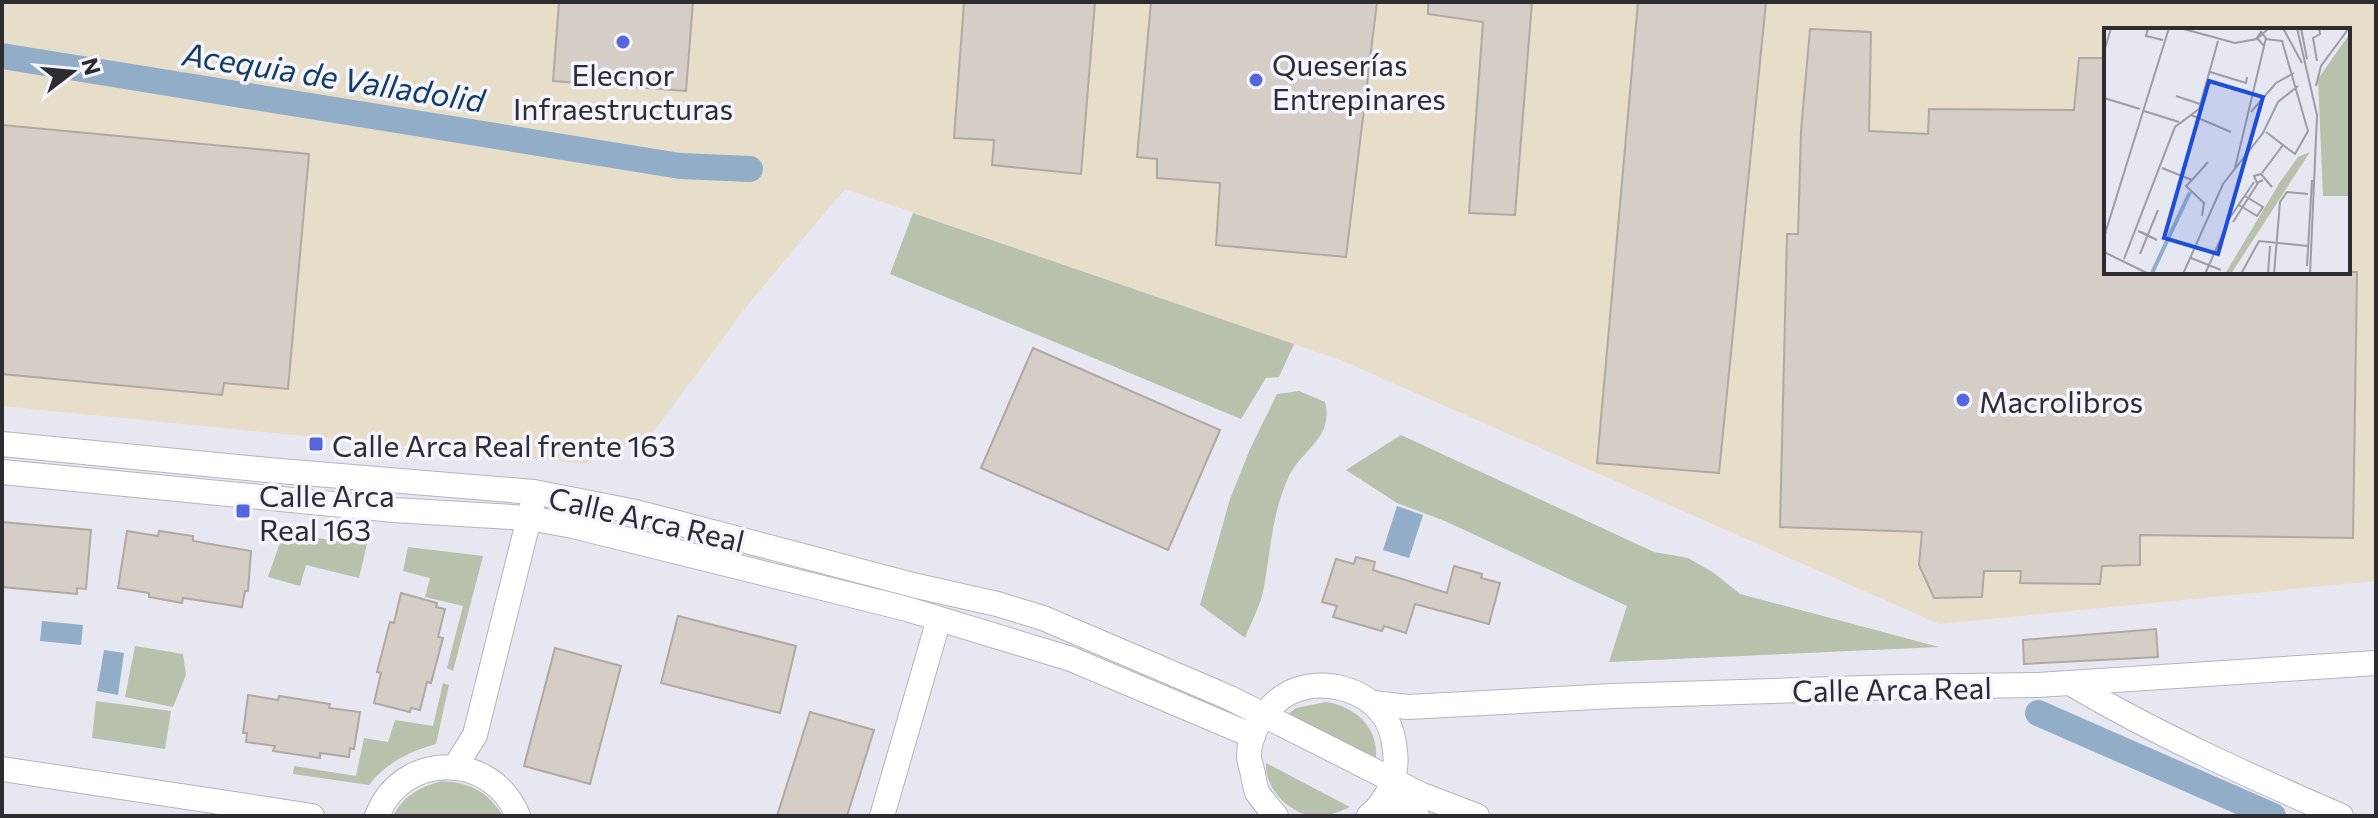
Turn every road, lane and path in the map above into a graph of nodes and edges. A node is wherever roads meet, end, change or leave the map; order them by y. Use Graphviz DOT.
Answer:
graph roads {
  1 [pos="2,444"];
  2 [pos="2,472"];
  3 [pos="534,492"];
  4 [pos="529,518"];
  5 [pos="939,619"];
  6 [pos="2376,663"];
  7 [pos="2070,683"];
  8 [pos="1380,712"];
  9 [pos="1258,725"];
  10 [pos="2,769"];
  11 [pos="467,771"];
  12 [pos="1394,779"];
  13 [pos="1376,809"];
  14 [pos="373,815"];
  15 [pos="312,816"];
  16 [pos="518,816"];
  17 [pos="882,816"];
  18 [pos="1276,816"];
  19 [pos="1417,816"];
  20 [pos="1477,816"];
  21 [pos="2341,816"];
  1 -- 3 [label="street, Calle Arca Real"];
  2 -- 4 [label="street, Calle Arca Real"];
  3 -- 4 [label="street"];
  3 -- 9 [label="street, Calle Arca Real"];
  4 -- 5 [label="street, Calle Arca Real"];
  4 -- 11 [label="street"];
  5 -- 9 [label="street, Calle Arca Real"];
  5 -- 17 [label="street"];
  6 -- 7 [label="street, Calle Arca Real"];
  7 -- 8 [label="street, Calle Arca Real"];
  7 -- 21 [label="street"];
  8 -- 9 [label="street"];
  8 -- 12 [label="street"];
  9 -- 12 [label="street, Calle Arca Real"];
  9 -- 18 [label="street"];
  10 -- 15 [label="street"];
  11 -- 14 [label="street"];
  11 -- 16 [label="street"];
  12 -- 13 [label="street"];
  12 -- 20 [label="street, Calle Arca Real"];
  13 -- 19 [label="street"];
}
